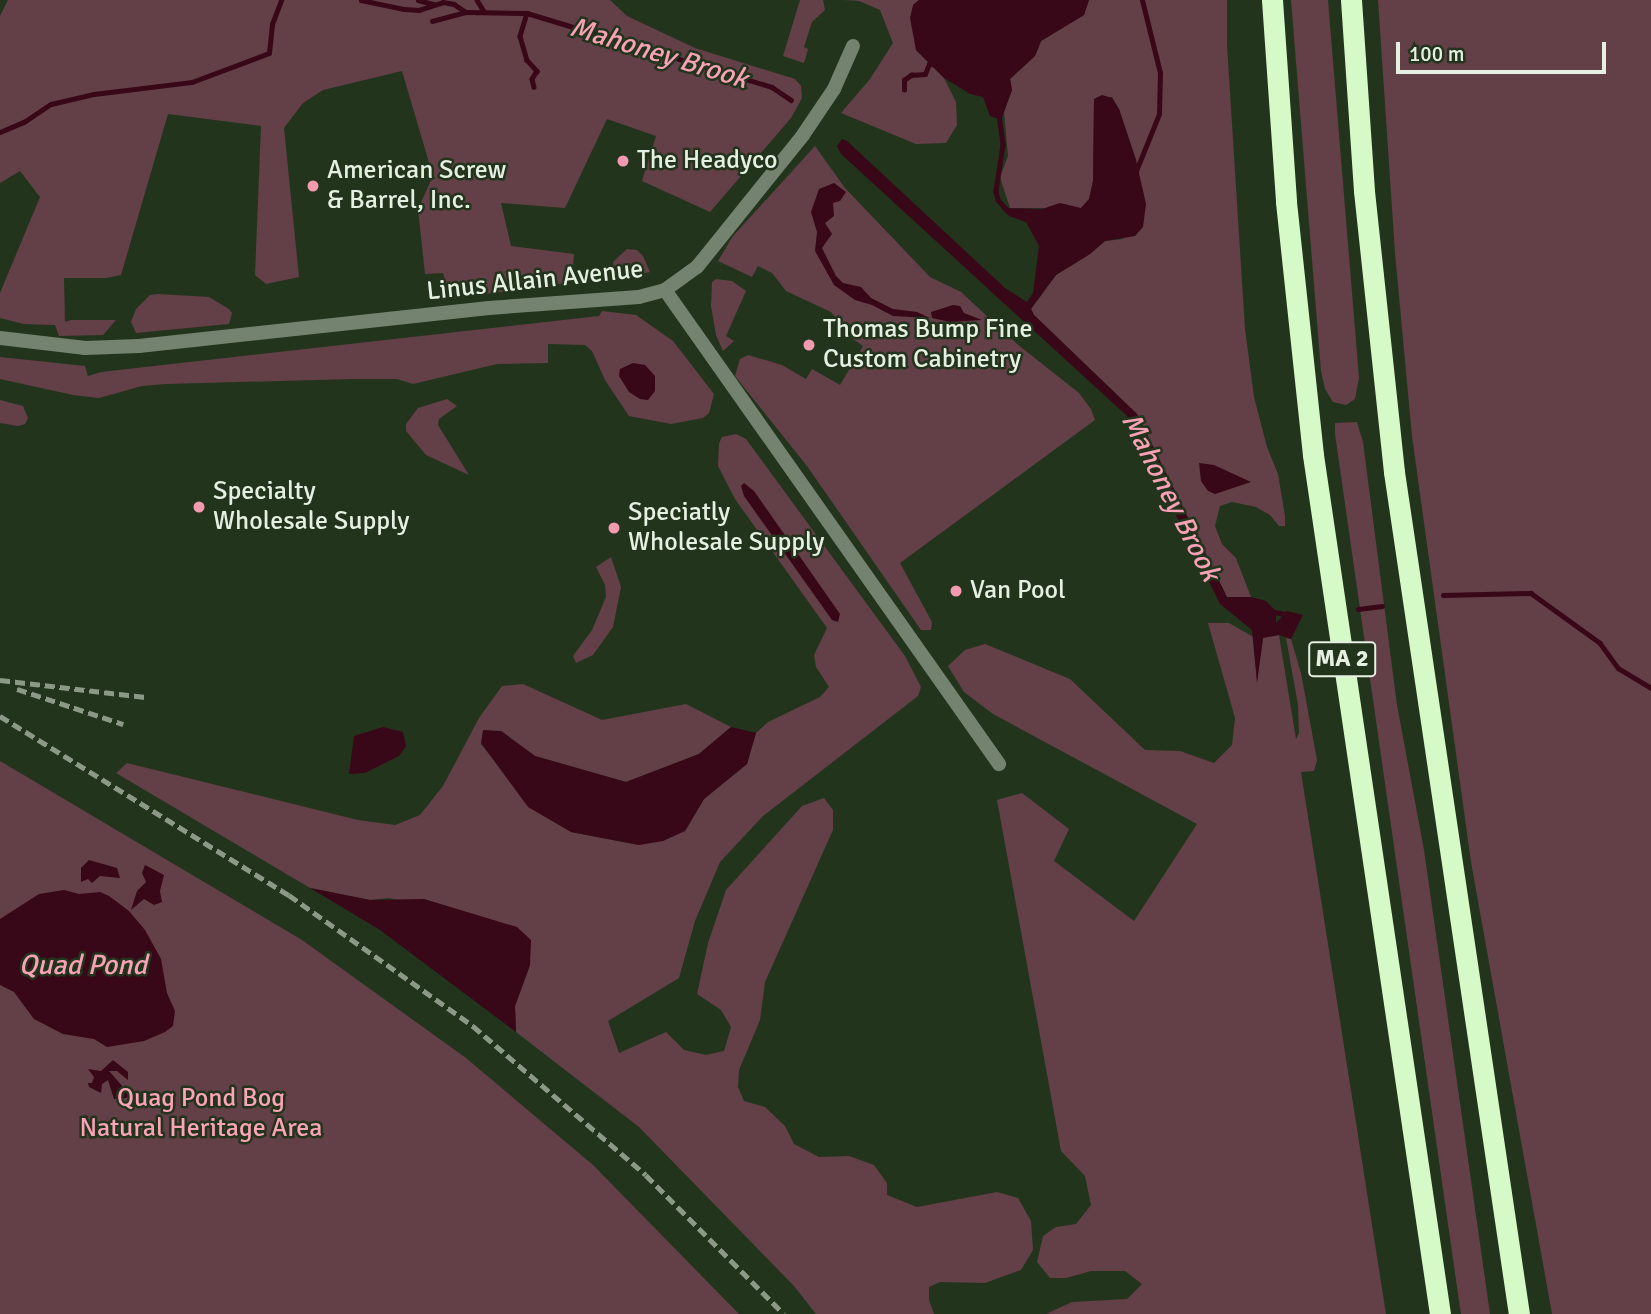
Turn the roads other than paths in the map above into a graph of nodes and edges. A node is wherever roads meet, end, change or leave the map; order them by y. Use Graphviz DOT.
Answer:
graph roads {
  1 [pos="1272,0"];
  2 [pos="1351,0"];
  3 [pos="853,46"];
  4 [pos="665,290"];
  5 [pos="0,338"];
  6 [pos="999,764"];
  7 [pos="1440,1314"];
  8 [pos="1519,1314"];
  1 -- 7 [label="highway, MA 2"];
  2 -- 8 [label="highway"];
  3 -- 4 [label="street"];
  4 -- 5 [label="street, Linus Allain Avenue"];
  4 -- 6 [label="street, Linus Allain Avenue"];
}
